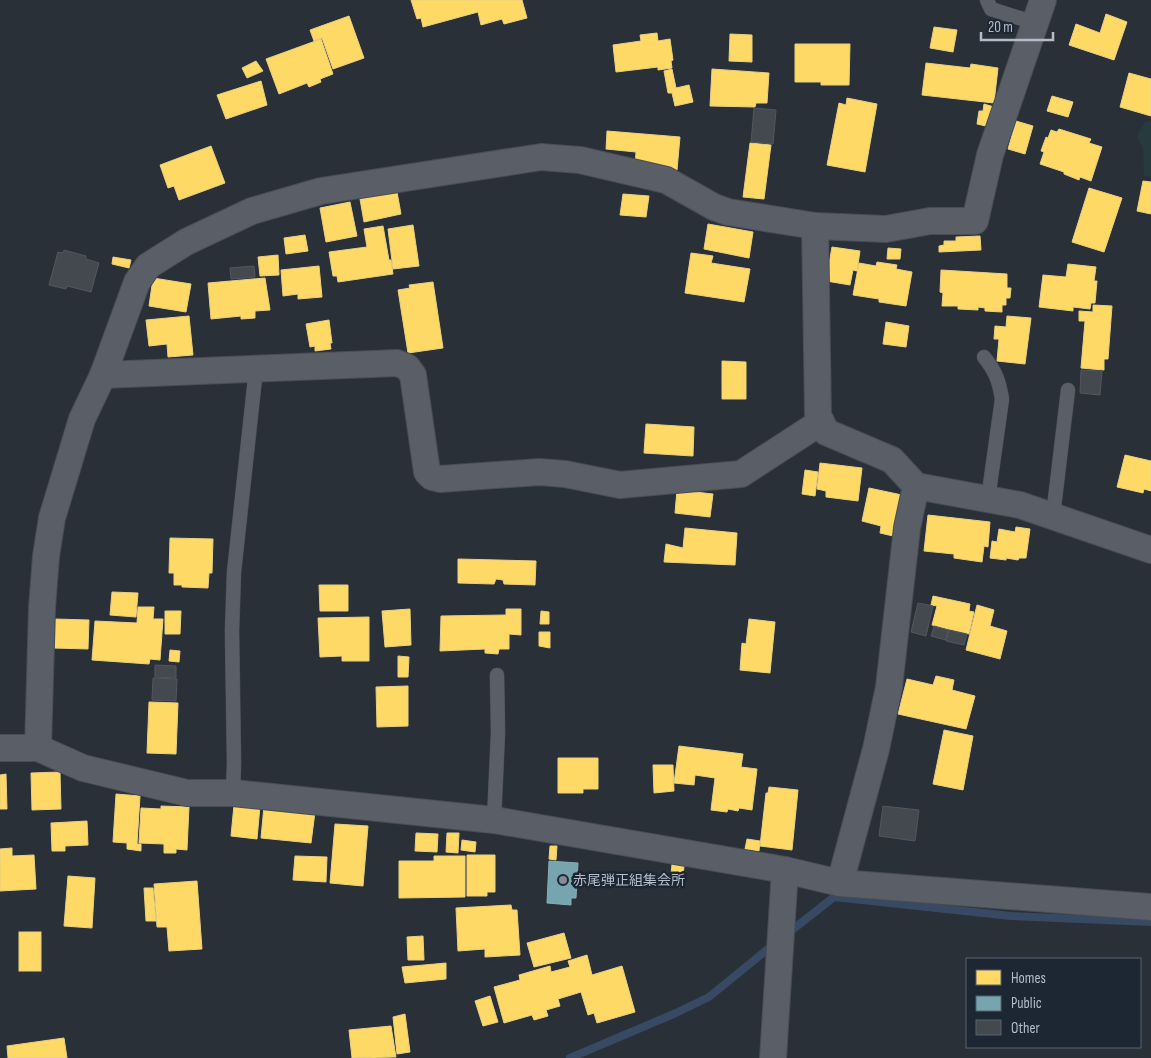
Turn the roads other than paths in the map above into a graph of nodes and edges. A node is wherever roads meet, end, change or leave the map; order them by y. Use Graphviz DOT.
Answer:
graph roads {
  1 [pos="987,0"];
  2 [pos="1039,12"];
  3 [pos="815,226"];
  4 [pos="984,357"];
  5 [pos="256,370"];
  6 [pos="103,375"];
  7 [pos="1068,390"];
  8 [pos="821,422"];
  9 [pos="916,486"];
  10 [pos="988,499"];
  11 [pos="1054,516"];
  12 [pos="1151,550"];
  13 [pos="497,675"];
  14 [pos="0,748"];
  15 [pos="38,748"];
  16 [pos="232,793"];
  17 [pos="494,820"];
  18 [pos="786,870"];
  19 [pos="840,883"];
  20 [pos="1151,907"];
  21 [pos="773,1058"];
  1 -- 2 [label="lane"];
  2 -- 3 [label="street"];
  3 -- 6 [label="street"];
  3 -- 8 [label="street"];
  4 -- 10 [label="lane"];
  5 -- 6 [label="street"];
  5 -- 8 [label="street"];
  5 -- 16 [label="lane"];
  6 -- 15 [label="street"];
  7 -- 11 [label="lane"];
  8 -- 9 [label="street"];
  9 -- 10 [label="street"];
  9 -- 19 [label="street"];
  10 -- 11 [label="street"];
  11 -- 12 [label="street"];
  13 -- 17 [label="lane"];
  14 -- 15 [label="street"];
  15 -- 16 [label="street"];
  16 -- 17 [label="street"];
  17 -- 18 [label="street"];
  18 -- 19 [label="street"];
  18 -- 21 [label="street"];
  19 -- 20 [label="street"];
}
